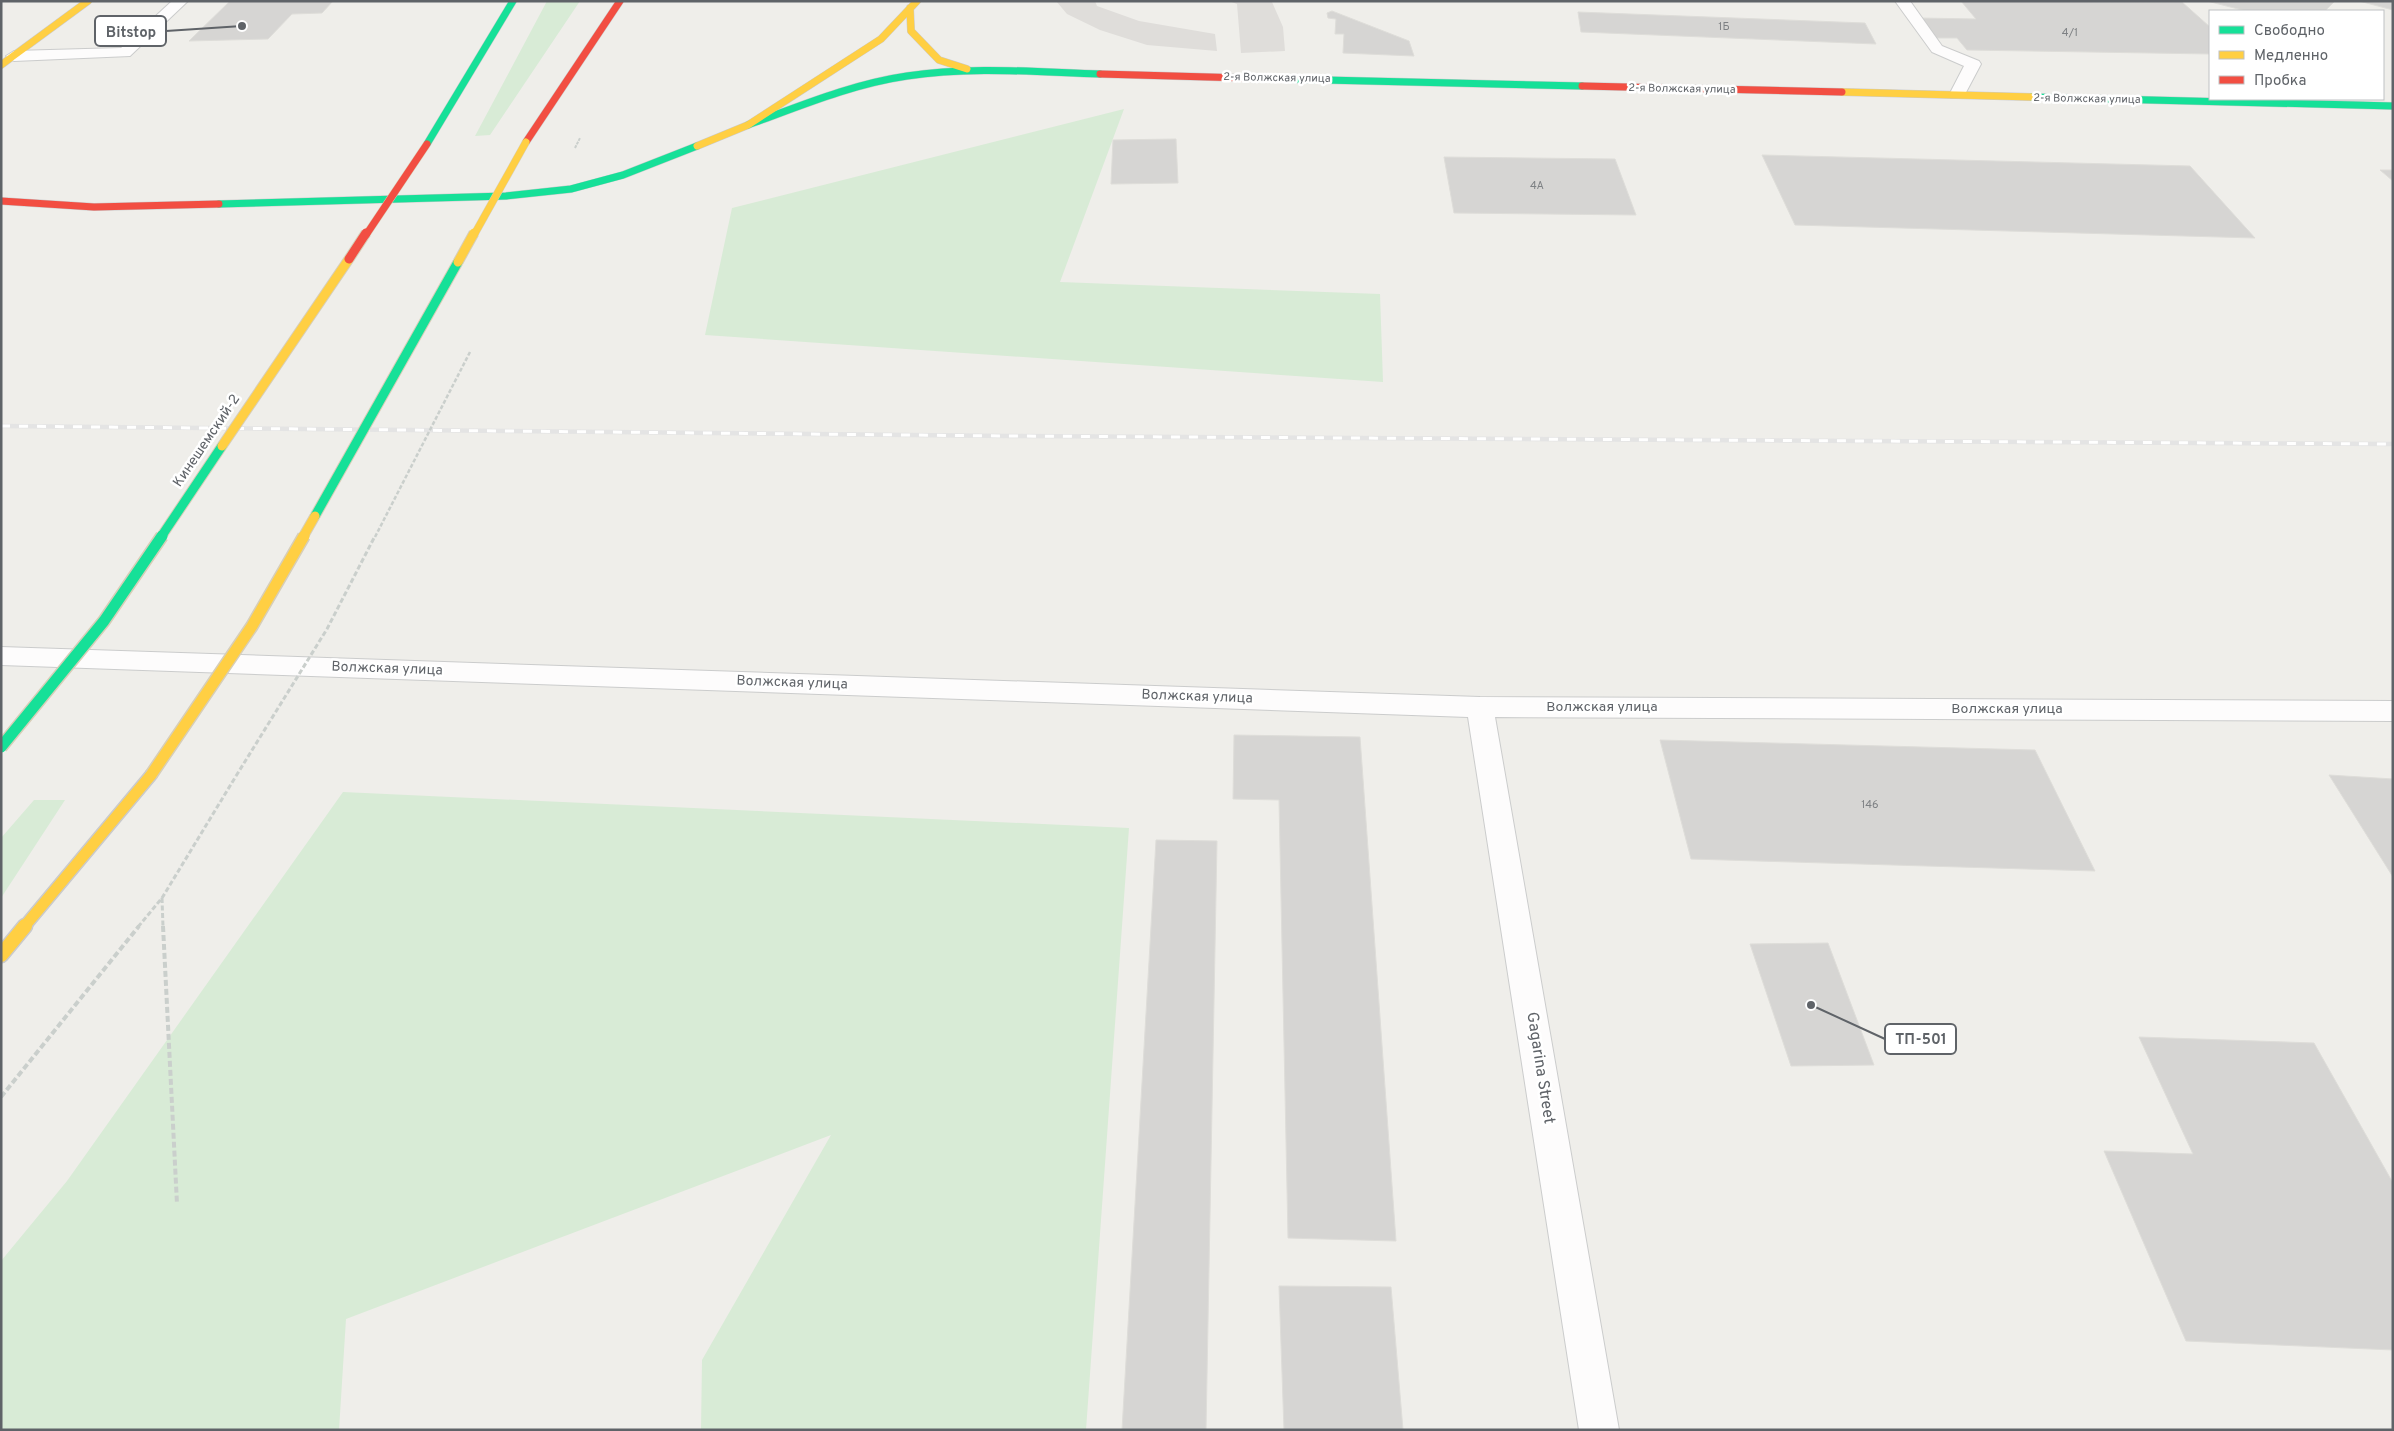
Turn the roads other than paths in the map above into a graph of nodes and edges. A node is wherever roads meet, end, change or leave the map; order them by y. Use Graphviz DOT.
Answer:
graph roads {
  1 [pos="88,1"];
  2 [pos="181,1"];
  3 [pos="513,1"];
  4 [pos="620,1"];
  5 [pos="1902,1"];
  6 [pos="913,5"];
  7 [pos="14,56"];
  8 [pos="1,65"];
  9 [pos="971,71"];
  10 [pos="1957,95"];
  11 [pos="2393,106"];
  12 [pos="748,125"];
  13 [pos="1,201"];
  14 [pos="1,656"];
  15 [pos="1480,707"];
  16 [pos="2393,711"];
  17 [pos="1,748"];
  18 [pos="1,955"];
  19 [pos="1600,1430"];
  1 -- 7 [label="main road"];
  2 -- 7 [label="street"];
  3 -- 17 [label="main road, Кинешемский-2, bridge"];
  4 -- 18 [label="main road, bridge"];
  5 -- 10 [label="street"];
  6 -- 9 [label="main road"];
  6 -- 12 [label="main road"];
  7 -- 8 [label="main road"];
  9 -- 10 [label="main road, 2-я Волжская улица"];
  9 -- 12 [label="main road"];
  10 -- 11 [label="main road, 2-я Волжская улица"];
  12 -- 13 [label="main road"];
  14 -- 15 [label="street, Волжская улица"];
  15 -- 16 [label="street, Волжская улица"];
  15 -- 19 [label="street, Gagarina Street"];
}
